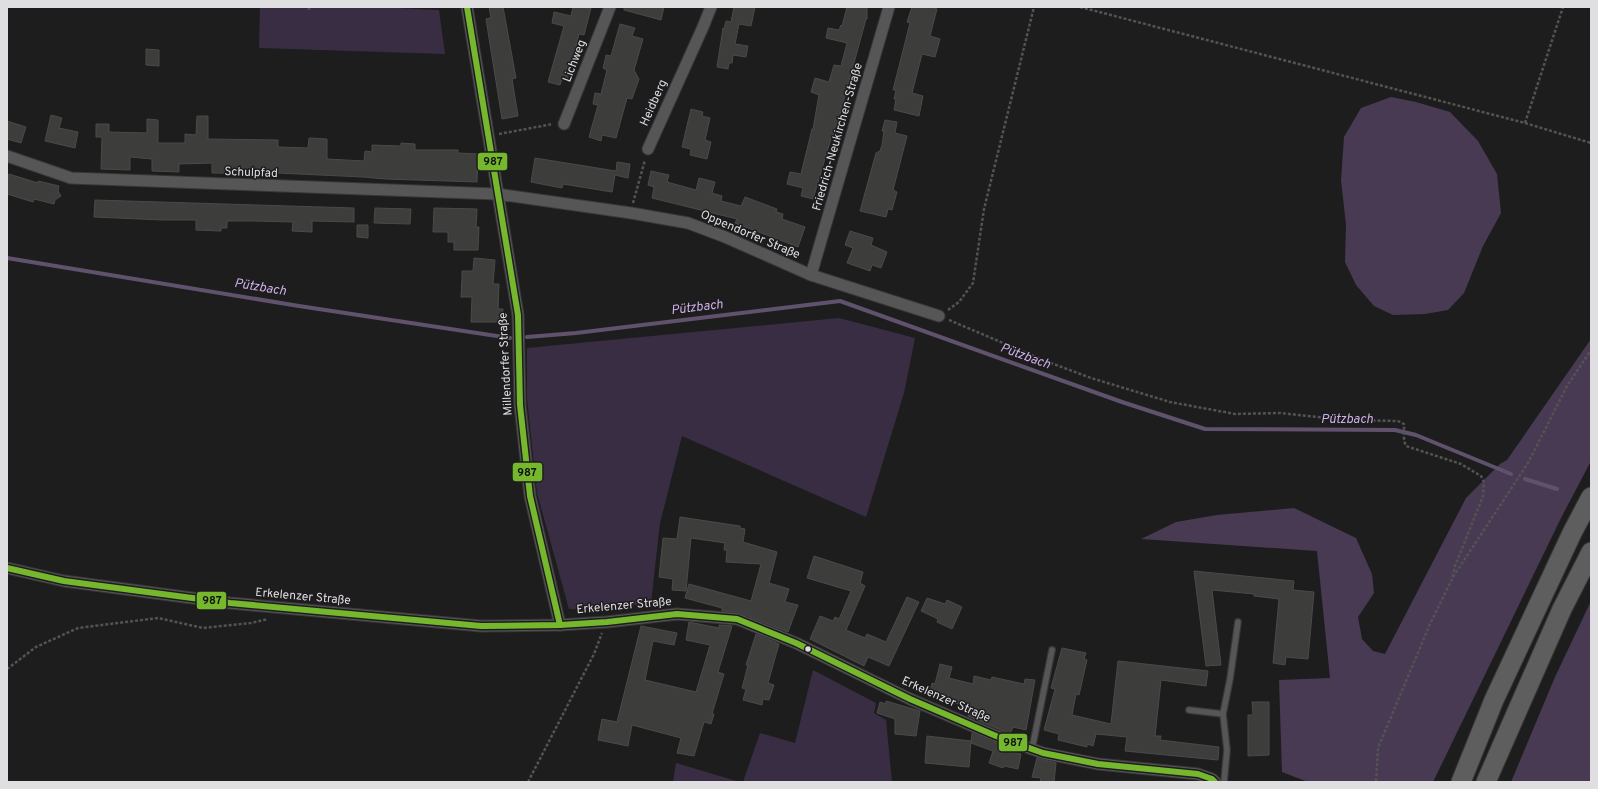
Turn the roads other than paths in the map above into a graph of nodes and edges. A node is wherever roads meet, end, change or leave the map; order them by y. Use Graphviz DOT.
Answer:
graph roads {
  1 [pos="466,7"];
  2 [pos="610,7"];
  3 [pos="711,7"];
  4 [pos="889,7"];
  5 [pos="564,124"];
  6 [pos="648,149"];
  7 [pos="7,156"];
  8 [pos="498,194"];
  9 [pos="811,275"];
  10 [pos="939,316"];
  11 [pos="1591,497"];
  12 [pos="1591,552"];
  13 [pos="7,568"];
  14 [pos="1238,622"];
  15 [pos="560,625"];
  16 [pos="1052,650"];
  17 [pos="1189,710"];
  18 [pos="1223,714"];
  19 [pos="1032,749"];
  20 [pos="1215,782"];
  21 [pos="1224,782"];
  22 [pos="1461,782"];
  23 [pos="1486,782"];
  1 -- 8 [label="street, Millendorfer Straße"];
  2 -- 5 [label="street, Lichweg"];
  3 -- 6 [label="street, Heidberg"];
  4 -- 9 [label="street, Friedrich-Neukirchen-Straße"];
  7 -- 8 [label="street, Schulpfad"];
  8 -- 9 [label="street, Oppendorfer Straße"];
  8 -- 15 [label="street, Millendorfer Straße"];
  9 -- 10 [label="street, Oppendorfer Straße"];
  11 -- 22 [label="highway"];
  12 -- 23 [label="highway"];
  13 -- 15 [label="street, Erkelenzer Straße"];
  14 -- 18 [label="lane"];
  15 -- 19 [label="street, Erkelenzer Straße"];
  16 -- 19 [label="lane"];
  17 -- 18 [label="lane"];
  18 -- 21 [label="lane"];
  19 -- 20 [label="street, Erkelenzer Straße"];
}
